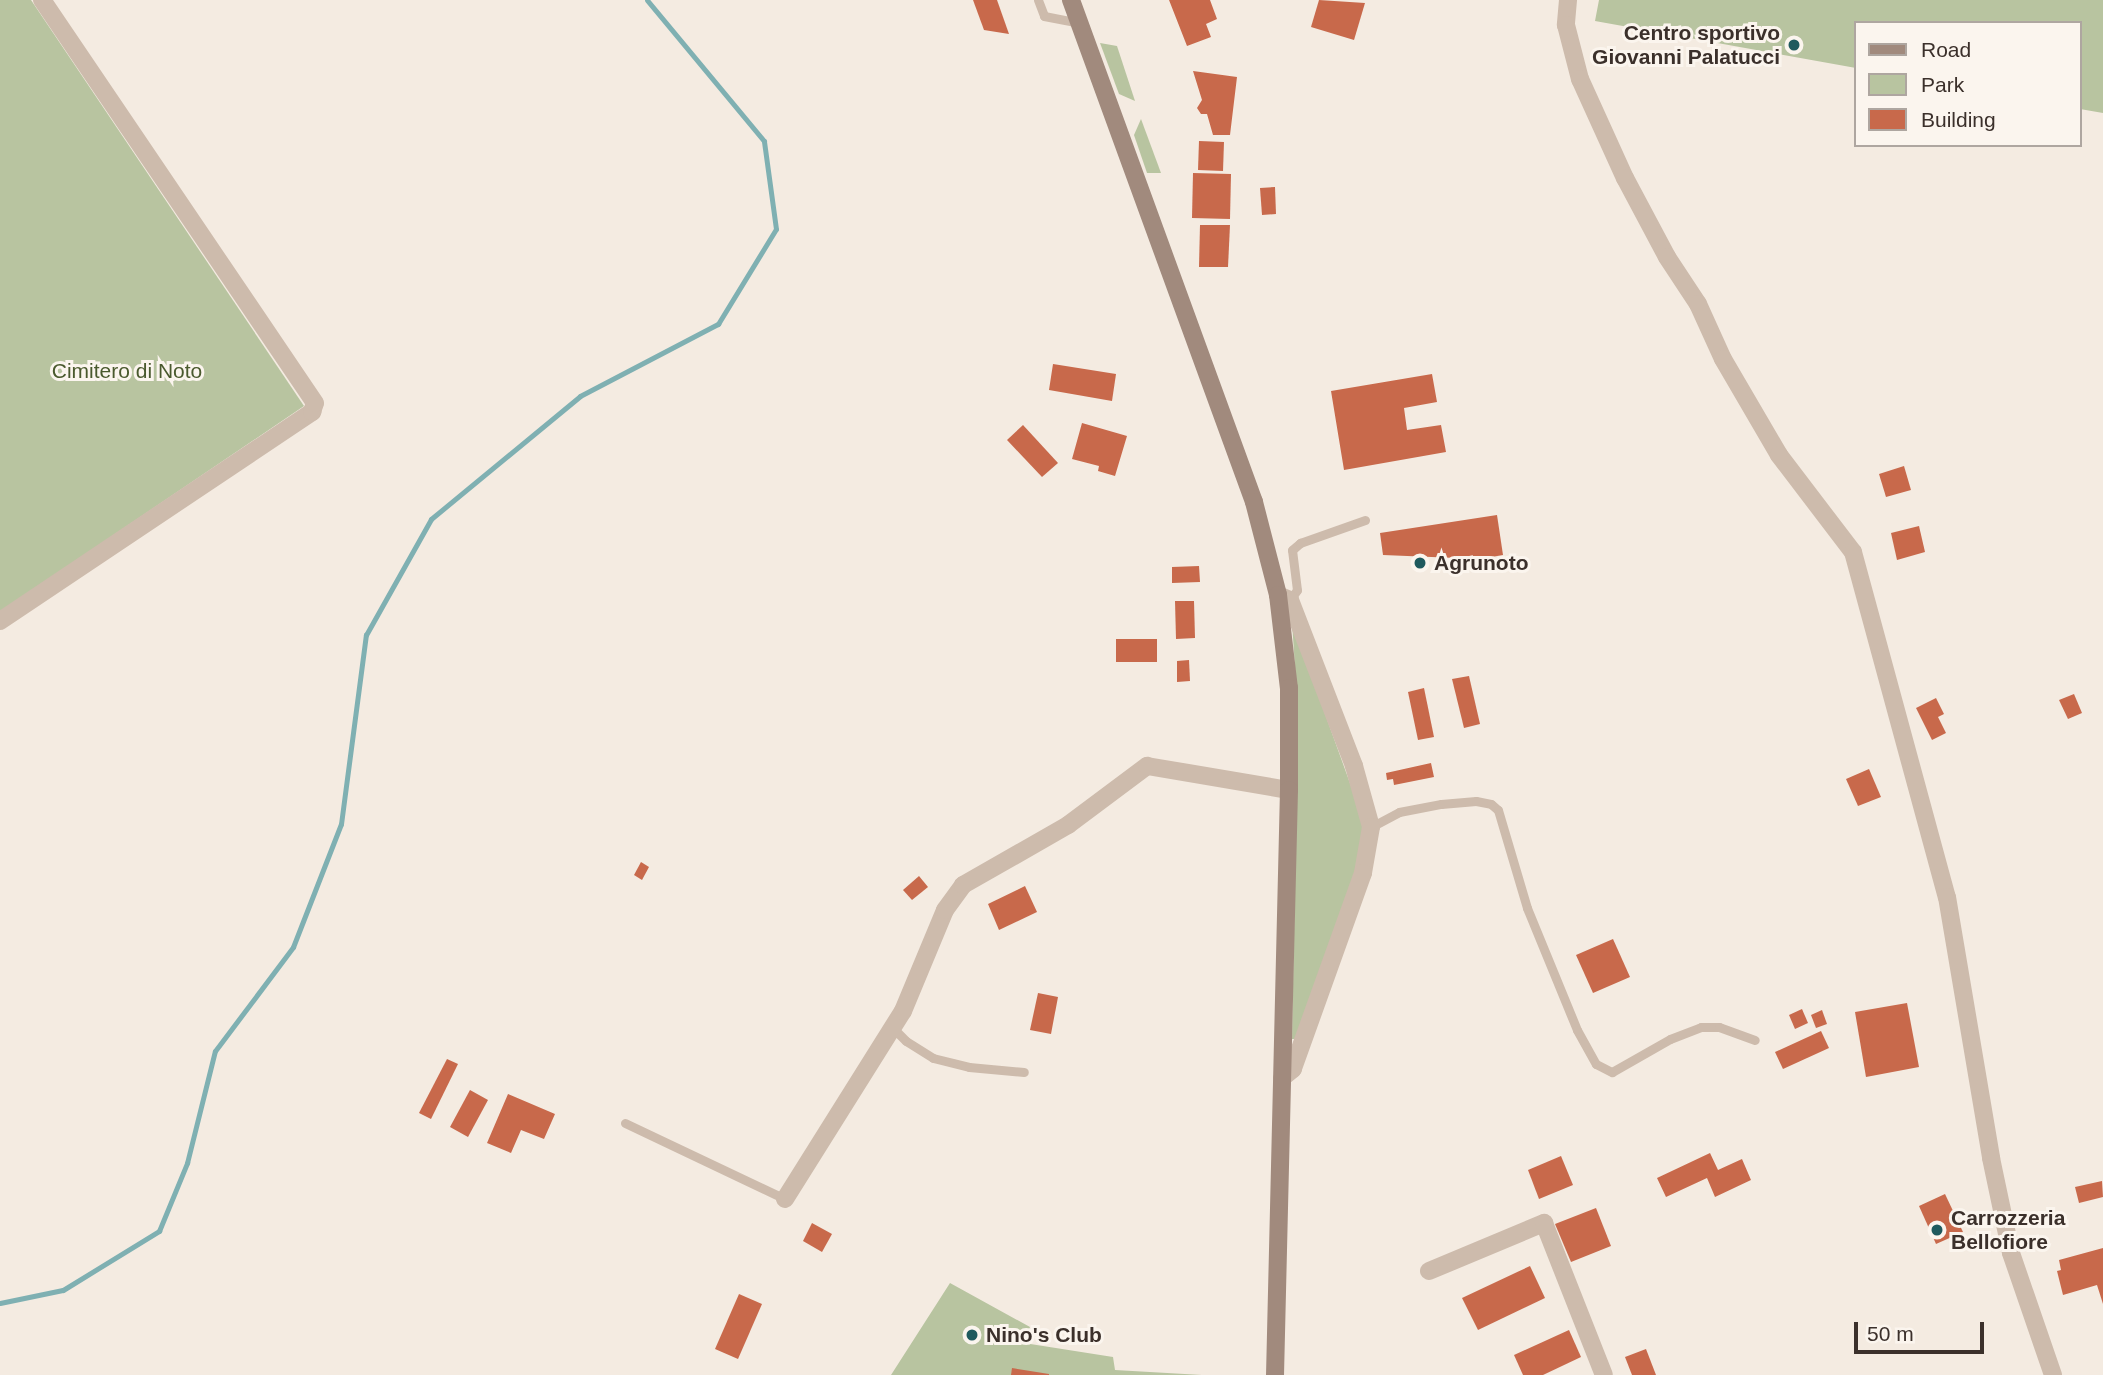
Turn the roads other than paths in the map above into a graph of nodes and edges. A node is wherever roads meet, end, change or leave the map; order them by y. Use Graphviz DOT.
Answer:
graph roads {
  1 [pos="42,0"];
  2 [pos="1038,0"];
  3 [pos="1071,0"];
  4 [pos="1568,0"];
  5 [pos="1079,23"];
  6 [pos="1364,520"];
  7 [pos="1284,598"];
  8 [pos="0,621"];
  9 [pos="1289,790"];
  10 [pos="1371,827"];
  11 [pos="893,1028"];
  12 [pos="1755,1040"];
  13 [pos="1024,1072"];
  14 [pos="1282,1078"];
  15 [pos="625,1123"];
  16 [pos="785,1199"];
  17 [pos="1429,1271"];
  18 [pos="1275,1375"];
  19 [pos="1604,1375"];
  20 [pos="2053,1375"];
  1 -- 8 [label="street"];
  2 -- 5 [label="lane"];
  3 -- 5 [label="main road"];
  4 -- 20 [label="street"];
  5 -- 7 [label="main road"];
  6 -- 7 [label="lane"];
  7 -- 9 [label="main road"];
  7 -- 10 [label="street"];
  9 -- 11 [label="street"];
  9 -- 14 [label="main road"];
  10 -- 12 [label="lane"];
  10 -- 14 [label="street"];
  11 -- 13 [label="lane"];
  11 -- 16 [label="street"];
  14 -- 18 [label="main road"];
  15 -- 16 [label="lane"];
  17 -- 19 [label="street"];
}
